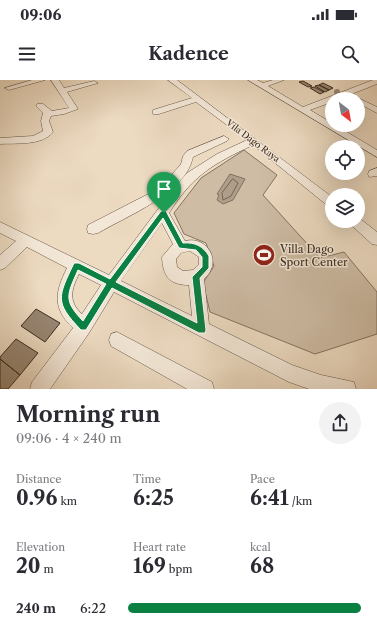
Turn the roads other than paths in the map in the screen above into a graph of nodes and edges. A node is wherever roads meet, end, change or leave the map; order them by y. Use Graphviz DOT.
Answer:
graph roads {
  1 [pos="41,80"];
  2 [pos="55,80"];
  3 [pos="172,80"];
  4 [pos="252,80"];
  5 [pos="280,80"];
  6 [pos="377,81"];
  7 [pos="94,83"];
  8 [pos="262,86"];
  9 [pos="9,88"];
  10 [pos="62,91"];
  11 [pos="350,92"];
  12 [pos="198,99"];
  13 [pos="325,102"];
  14 [pos="365,104"];
  15 [pos="40,106"];
  16 [pos="303,110"];
  17 [pos="377,110"];
  18 [pos="156,112"];
  19 [pos="47,114"];
  20 [pos="224,139"];
  21 [pos="0,141"];
  22 [pos="254,141"];
  23 [pos="377,154"];
  24 [pos="169,193"];
  25 [pos="325,197"];
  26 [pos="164,213"];
  27 [pos="0,227"];
  28 [pos="362,228"];
  29 [pos="92,229"];
  30 [pos="25,240"];
  31 [pos="377,240"];
  32 [pos="181,246"];
  33 [pos="0,264"];
  34 [pos="76,266"];
  35 [pos="196,277"];
  36 [pos="111,283"];
  37 [pos="83,328"];
  38 [pos="202,330"];
  39 [pos="117,340"];
  40 [pos="39,389"];
  41 [pos="205,389"];
  42 [pos="347,389"];
  1 -- 9 [label="street"];
  2 -- 10 [label="street"];
  3 -- 12 [label="street, Vila Dago Raya"];
  4 -- 8 [label="street"];
  5 -- 8 [label="street"];
  6 -- 11 [label="street"];
  7 -- 10 [label="street"];
  8 -- 16 [label="street"];
  10 -- 19 [label="street"];
  12 -- 18 [label="street"];
  12 -- 22 [label="street, Vila Dago Raya"];
  13 -- 16 [label="street"];
  14 -- 17 [label="street"];
  15 -- 19 [label="street"];
  16 -- 23 [label="street"];
  19 -- 21 [label="street"];
  20 -- 24 [label="street"];
  22 -- 24 [label="street"];
  22 -- 25 [label="street, Vila Dago Raya"];
  24 -- 26 [label="street"];
  24 -- 29 [label="street"];
  26 -- 32 [label="street"];
  26 -- 36 [label="street"];
  27 -- 30 [label="street"];
  28 -- 31 [label="street"];
  30 -- 33 [label="street"];
  30 -- 34 [label="street"];
  32 -- 35 [label="street"];
  32 -- 35 [label="street"];
  34 -- 36 [label="street"];
  34 -- 37 [label="street"];
  35 -- 38 [label="street"];
  36 -- 37 [label="street"];
  36 -- 38 [label="street"];
  37 -- 40 [label="street"];
  38 -- 42 [label="street"];
  39 -- 41 [label="street"];
}
